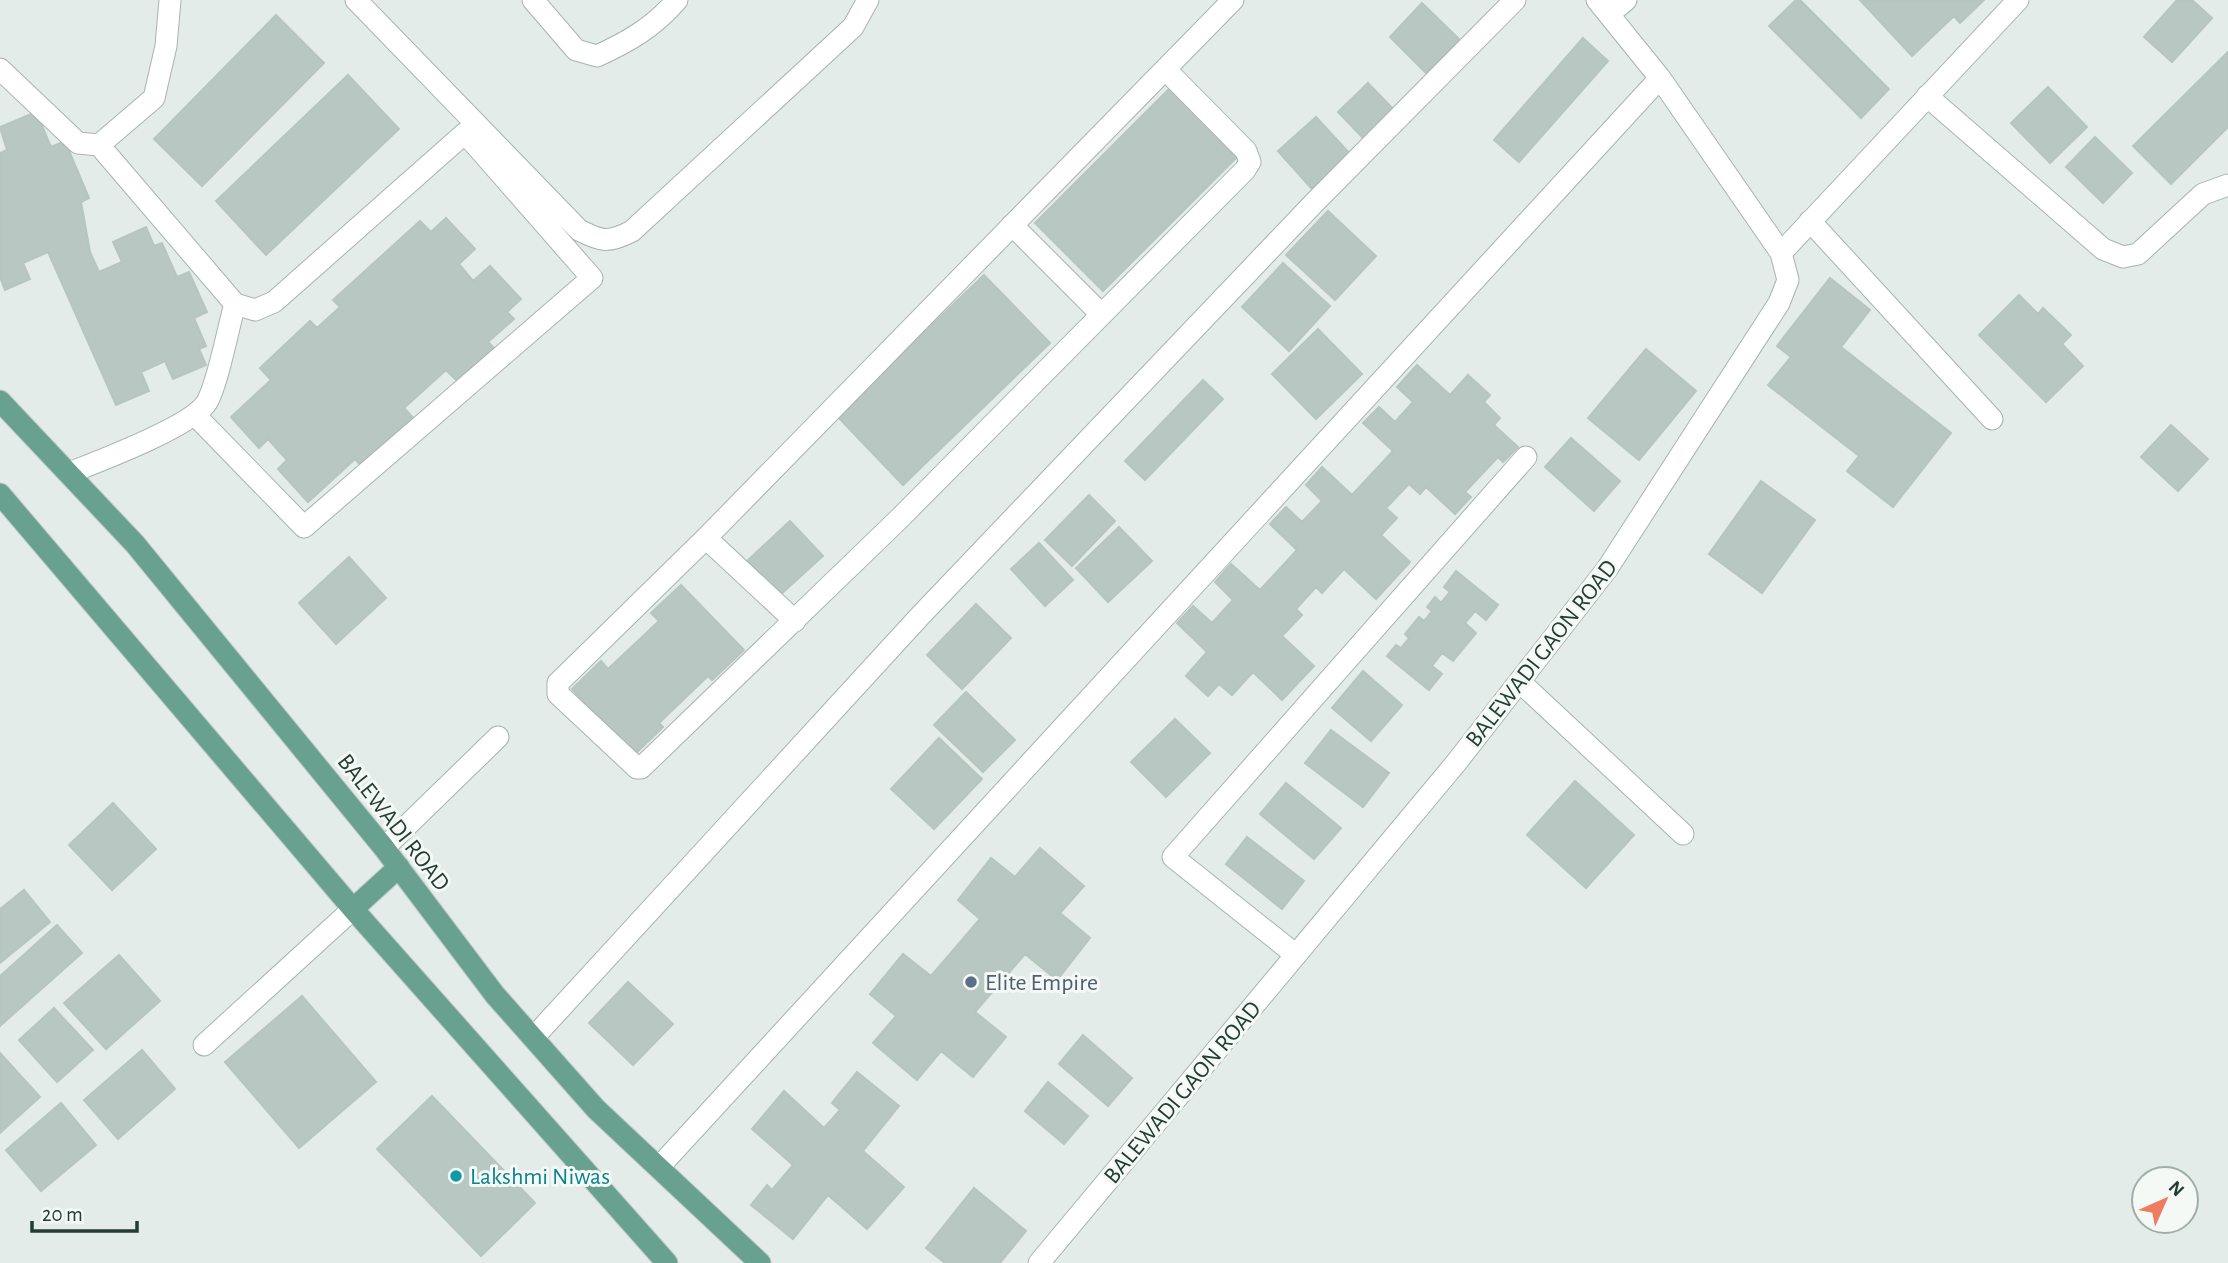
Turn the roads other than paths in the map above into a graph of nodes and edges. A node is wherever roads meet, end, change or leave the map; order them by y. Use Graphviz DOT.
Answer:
graph roads {
  1 [pos="170,0"];
  2 [pos="356,0"];
  3 [pos="533,0"];
  4 [pos="677,0"];
  5 [pos="868,0"];
  6 [pos="1233,0"];
  7 [pos="1515,0"];
  8 [pos="1626,0"];
  9 [pos="2018,0"];
  10 [pos="1603,7"];
  11 [pos="0,69"];
  12 [pos="1166,70"];
  13 [pos="1660,78"];
  14 [pos="1927,96"];
  15 [pos="99,145"];
  16 [pos="2228,185"];
  17 [pos="1810,221"];
  18 [pos="1012,225"];
  19 [pos="1781,253"];
  20 [pos="235,304"];
  21 [pos="1101,314"];
  22 [pos="0,401"];
  23 [pos="195,415"];
  24 [pos="1992,419"];
  25 [pos="1526,457"];
  26 [pos="69,473"];
  27 [pos="0,494"];
  28 [pos="706,538"];
  29 [pos="795,621"];
  30 [pos="1520,682"];
  31 [pos="498,737"];
  32 [pos="1683,834"];
  33 [pos="384,848"];
  34 [pos="399,867"];
  35 [pos="353,909"];
  36 [pos="1296,955"];
  37 [pos="534,1037"];
  38 [pos="204,1045"];
  39 [pos="659,1167"];
  40 [pos="667,1263"];
  41 [pos="760,1263"];
  42 [pos="1039,1263"];
  1 -- 15 [label="street"];
  2 -- 5 [label="street"];
  3 -- 4 [label="street"];
  6 -- 12 [label="street"];
  7 -- 37 [label="street"];
  8 -- 10 [label="street"];
  9 -- 14 [label="street"];
  10 -- 13 [label="street, BALEWADI GAON ROAD"];
  11 -- 15 [label="street"];
  12 -- 18 [label="street"];
  12 -- 21 [label="street"];
  13 -- 19 [label="street, BALEWADI GAON ROAD"];
  13 -- 39 [label="street"];
  14 -- 16 [label="street"];
  14 -- 17 [label="street"];
  15 -- 20 [label="street"];
  17 -- 19 [label="street"];
  17 -- 24 [label="street"];
  18 -- 21 [label="street"];
  18 -- 28 [label="street"];
  19 -- 30 [label="street, BALEWADI GAON ROAD"];
  20 -- 23 [label="street"];
  20 -- 23 [label="street"];
  21 -- 29 [label="street"];
  22 -- 26 [label="main road, BALEWADI ROAD"];
  23 -- 26 [label="street"];
  25 -- 36 [label="street"];
  26 -- 33 [label="main road, BALEWADI ROAD"];
  27 -- 35 [label="main road"];
  28 -- 29 [label="street"];
  28 -- 29 [label="street"];
  30 -- 32 [label="street"];
  30 -- 36 [label="street, BALEWADI GAON ROAD"];
  31 -- 33 [label="street"];
  33 -- 34 [label="main road, BALEWADI ROAD"];
  34 -- 35 [label="main road"];
  34 -- 37 [label="main road, BALEWADI ROAD"];
  35 -- 38 [label="street"];
  35 -- 40 [label="main road"];
  36 -- 42 [label="street, BALEWADI GAON ROAD"];
  37 -- 39 [label="main road, BALEWADI ROAD"];
  39 -- 41 [label="main road, BALEWADI ROAD"];
}
